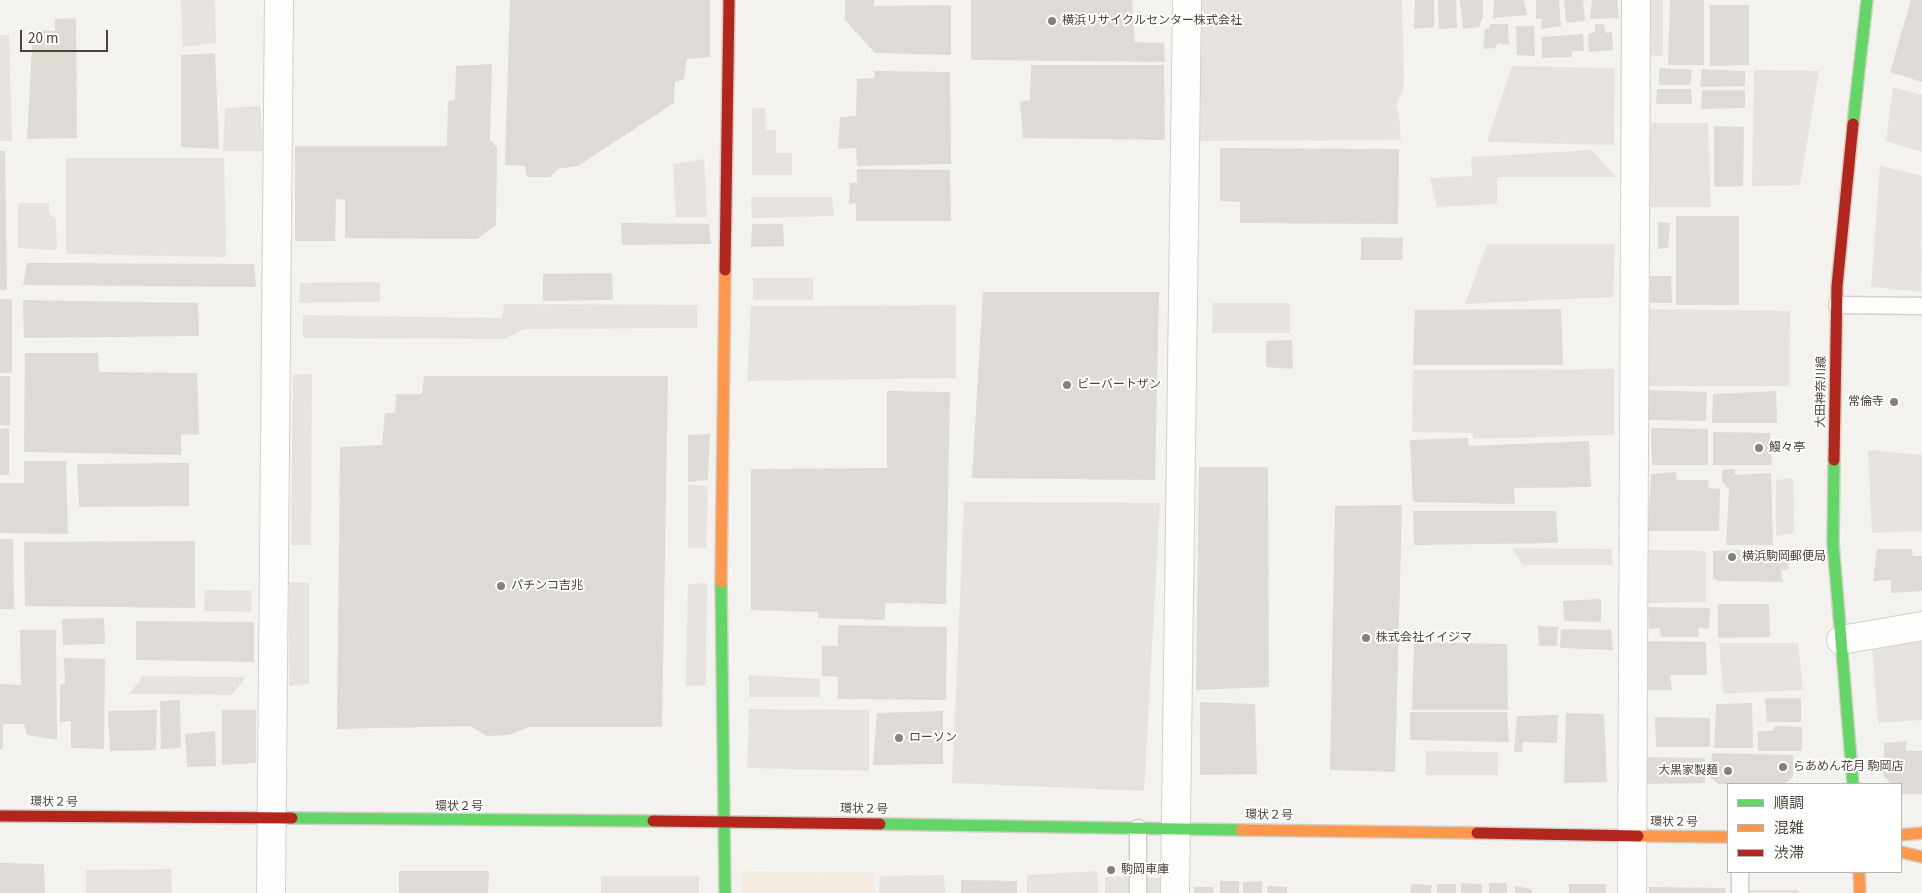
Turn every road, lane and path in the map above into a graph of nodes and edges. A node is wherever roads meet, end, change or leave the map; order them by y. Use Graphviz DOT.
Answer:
graph roads {
  1 [pos="279,0"];
  2 [pos="730,0"];
  3 [pos="1187,0"];
  4 [pos="1636,0"];
  5 [pos="1867,0"];
  6 [pos="1837,306"];
  7 [pos="1922,306"];
  8 [pos="1922,626"];
  9 [pos="1841,640"];
  10 [pos="1853,783"];
  11 [pos="0,816"];
  12 [pos="272,819"];
  13 [pos="725,822"];
  14 [pos="1138,828"];
  15 [pos="1176,828"];
  16 [pos="1922,833"];
  17 [pos="1902,835"];
  18 [pos="1632,836"];
  19 [pos="1727,837"];
  20 [pos="1902,852"];
  21 [pos="1922,857"];
  22 [pos="1740,873"];
  23 [pos="1858,873"];
  24 [pos="271,893"];
  25 [pos="725,893"];
  26 [pos="1138,893"];
  27 [pos="1175,893"];
  28 [pos="1632,893"];
  29 [pos="1740,893"];
  30 [pos="1860,893"];
  1 -- 12 [label="street"];
  2 -- 13 [label="main road"];
  3 -- 15 [label="street"];
  4 -- 18 [label="street"];
  5 -- 6 [label="main road, 大田神奈川線"];
  6 -- 7 [label="lane"];
  6 -- 9 [label="main road, 大田神奈川線"];
  8 -- 9 [label="street"];
  9 -- 10 [label="main road, 大田神奈川線"];
  11 -- 12 [label="main road, 環状２号"];
  12 -- 13 [label="main road, 環状２号"];
  12 -- 24 [label="street"];
  13 -- 14 [label="main road, 環状２号"];
  13 -- 25 [label="main road"];
  14 -- 15 [label="main road, 環状２号"];
  14 -- 26 [label="lane"];
  15 -- 18 [label="main road, 環状２号"];
  15 -- 27 [label="street"];
  16 -- 17 [label="main road"];
  18 -- 19 [label="main road, 環状２号"];
  18 -- 28 [label="street"];
  20 -- 21 [label="main road"];
  22 -- 29 [label="lane"];
  23 -- 30 [label="main road"];
}
